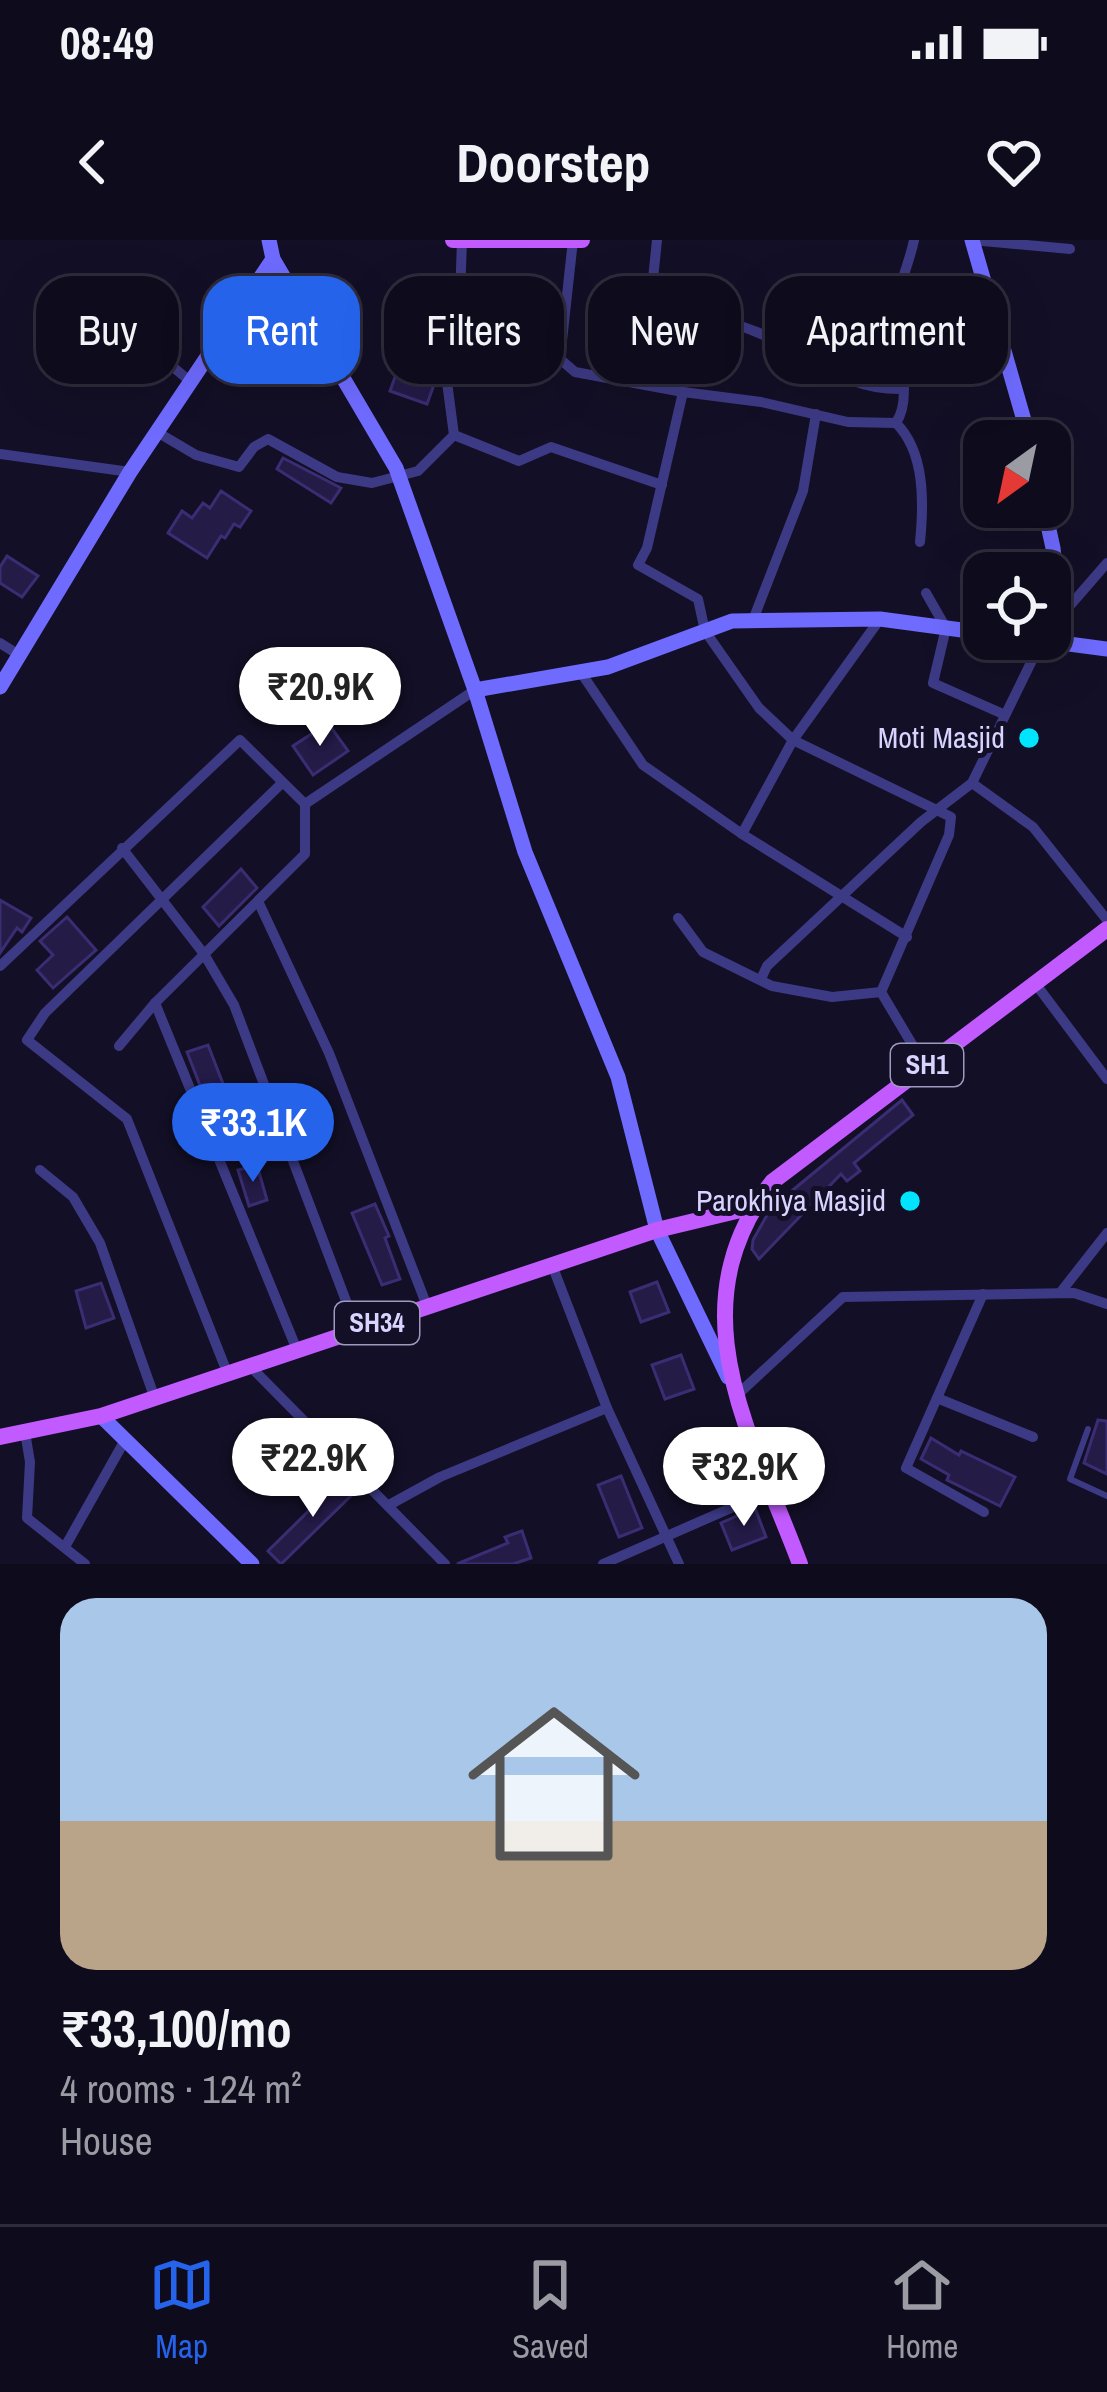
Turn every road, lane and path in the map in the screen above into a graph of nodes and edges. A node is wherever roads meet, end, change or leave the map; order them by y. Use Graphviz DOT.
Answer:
graph roads {
  1 [pos="268,240"];
  2 [pos="457,240"];
  3 [pos="500,240"];
  4 [pos="573,240"];
  5 [pos="583,240"];
  6 [pos="657,240"];
  7 [pos="914,240"];
  8 [pos="972,240"];
  9 [pos="1070,248"];
  10 [pos="273,260"];
  11 [pos="179,373"];
  12 [pos="190,382"];
  13 [pos="904,389"];
  14 [pos="683,392"];
  15 [pos="816,414"];
  16 [pos="1024,420"];
  17 [pos="896,423"];
  18 [pos="157,432"];
  19 [pos="454,435"];
  20 [pos="0,454"];
  21 [pos="130,472"];
  22 [pos="398,475"];
  23 [pos="662,485"];
  24 [pos="920,542"];
  25 [pos="1107,563"];
  26 [pos="926,593"];
  27 [pos="1071,604"];
  28 [pos="880,619"];
  29 [pos="753,620"];
  30 [pos="946,628"];
  31 [pos="963,630"];
  32 [pos="705,631"];
  33 [pos="0,643"];
  34 [pos="1071,644"];
  35 [pos="1107,649"];
  36 [pos="19,655"];
  37 [pos="1031,660"];
  38 [pos="580,671"];
  39 [pos="0,686"];
  40 [pos="475,689"];
  41 [pos="1003,714"];
  42 [pos="794,740"];
  43 [pos="282,783"];
  44 [pos="972,783"];
  45 [pos="305,804"];
  46 [pos="938,812"];
  47 [pos="742,834"];
  48 [pos="122,848"];
  49 [pos="843,898"];
  50 [pos="162,900"];
  51 [pos="258,901"];
  52 [pos="678,918"];
  53 [pos="1107,924"];
  54 [pos="907,937"];
  55 [pos="204,954"];
  56 [pos="0,966"];
  57 [pos="760,979"];
  58 [pos="1035,983"];
  59 [pos="881,992"];
  60 [pos="155,1004"];
  61 [pos="119,1046"];
  62 [pos="926,1066"];
  63 [pos="1107,1078"];
  64 [pos="40,1170"];
  65 [pos="753,1207"];
  66 [pos="656,1230"];
  67 [pos="1107,1233"];
  68 [pos="553,1265"];
  69 [pos="1060,1293"];
  70 [pos="983,1294"];
  71 [pos="1107,1304"];
  72 [pos="427,1306"];
  73 [pos="357,1330"];
  74 [pos="297,1350"];
  75 [pos="249,1365"];
  76 [pos="226,1372"];
  77 [pos="734,1390"];
  78 [pos="154,1396"];
  79 [pos="937,1398"];
  80 [pos="608,1408"];
  81 [pos="101,1416"];
  82 [pos="1088,1429"];
  83 [pos="25,1432"];
  84 [pos="0,1437"];
  85 [pos="1033,1437"];
  86 [pos="125,1440"];
  87 [pos="772,1490"];
  88 [pos="1107,1496"];
  89 [pos="389,1505"];
  90 [pos="984,1512"];
  91 [pos="667,1533"];
  92 [pos="66,1545"];
  93 [pos="85,1564"];
  94 [pos="252,1564"];
  95 [pos="445,1564"];
  96 [pos="603,1564"];
  97 [pos="679,1564"];
  98 [pos="800,1564"];
  1 -- 10 [label="street"];
  2 -- 3 [label="main road"];
  2 -- 19 [label="street"];
  3 -- 4 [label="main road"];
  4 -- 5 [label="main road"];
  4 -- 14 [label="street"];
  6 -- 13 [label="street"];
  7 -- 13 [label="street"];
  8 -- 9 [label="street"];
  8 -- 16 [label="street"];
  10 -- 12 [label="street"];
  10 -- 22 [label="street"];
  11 -- 12 [label="street"];
  12 -- 18 [label="street"];
  13 -- 17 [label="street"];
  14 -- 15 [label="street"];
  14 -- 23 [label="street"];
  15 -- 17 [label="street"];
  15 -- 29 [label="street"];
  17 -- 24 [label="street"];
  18 -- 21 [label="street"];
  18 -- 22 [label="street"];
  19 -- 22 [label="street"];
  19 -- 23 [label="street"];
  20 -- 21 [label="street"];
  21 -- 36 [label="street"];
  22 -- 40 [label="street"];
  23 -- 32 [label="street"];
  25 -- 27 [label="street"];
  26 -- 30 [label="street"];
  28 -- 29 [label="street"];
  28 -- 30 [label="street"];
  28 -- 42 [label="street"];
  29 -- 32 [label="street"];
  30 -- 31 [label="street"];
  30 -- 41 [label="street"];
  32 -- 38 [label="street"];
  32 -- 42 [label="street"];
  33 -- 36 [label="street"];
  34 -- 35 [label="street"];
  36 -- 39 [label="street"];
  37 -- 41 [label="street"];
  38 -- 40 [label="street"];
  38 -- 47 [label="street"];
  40 -- 45 [label="street"];
  40 -- 66 [label="street"];
  41 -- 44 [label="street"];
  42 -- 46 [label="street"];
  42 -- 47 [label="street"];
  43 -- 45 [label="street"];
  43 -- 48 [label="street"];
  43 -- 50 [label="street"];
  44 -- 46 [label="street"];
  44 -- 53 [label="street"];
  45 -- 51 [label="street"];
  46 -- 49 [label="street"];
  46 -- 54 [label="street"];
  47 -- 49 [label="street"];
  48 -- 50 [label="street"];
  48 -- 56 [label="street"];
  49 -- 54 [label="street"];
  49 -- 57 [label="street"];
  50 -- 55 [label="street"];
  50 -- 76 [label="street"];
  51 -- 55 [label="street"];
  51 -- 72 [label="street"];
  52 -- 57 [label="street"];
  53 -- 58 [label="main road, SH1"];
  54 -- 59 [label="street"];
  55 -- 60 [label="street"];
  55 -- 73 [label="street"];
  57 -- 59 [label="street"];
  58 -- 62 [label="main road, SH1"];
  58 -- 63 [label="street"];
  59 -- 62 [label="street"];
  60 -- 61 [label="street"];
  60 -- 74 [label="street"];
  62 -- 65 [label="main road, SH1"];
  64 -- 78 [label="street"];
  65 -- 66 [label="main road, SH34"];
  65 -- 77 [label="main road, SH1"];
  66 -- 68 [label="main road, SH34"];
  66 -- 77 [label="street"];
  67 -- 69 [label="street"];
  68 -- 72 [label="main road, SH34"];
  68 -- 80 [label="street"];
  69 -- 70 [label="street"];
  69 -- 71 [label="street"];
  70 -- 77 [label="street"];
  70 -- 79 [label="street"];
  72 -- 73 [label="main road, SH34"];
  73 -- 74 [label="main road, SH34"];
  74 -- 75 [label="main road, SH34"];
  75 -- 76 [label="main road, SH34"];
  75 -- 89 [label="street"];
  76 -- 78 [label="main road, SH34"];
  77 -- 87 [label="main road, SH1"];
  78 -- 81 [label="main road, SH34"];
  79 -- 85 [label="street"];
  79 -- 90 [label="street"];
  80 -- 89 [label="street"];
  80 -- 91 [label="street"];
  81 -- 83 [label="main road, SH34"];
  81 -- 86 [label="street"];
  82 -- 88 [label="lane"];
  83 -- 84 [label="main road, SH34"];
  83 -- 92 [label="street"];
  86 -- 92 [label="street"];
  86 -- 94 [label="street"];
  87 -- 91 [label="street"];
  87 -- 98 [label="main road, SH1"];
  89 -- 95 [label="street"];
  91 -- 96 [label="street"];
  91 -- 97 [label="street"];
  92 -- 93 [label="street"];
}
